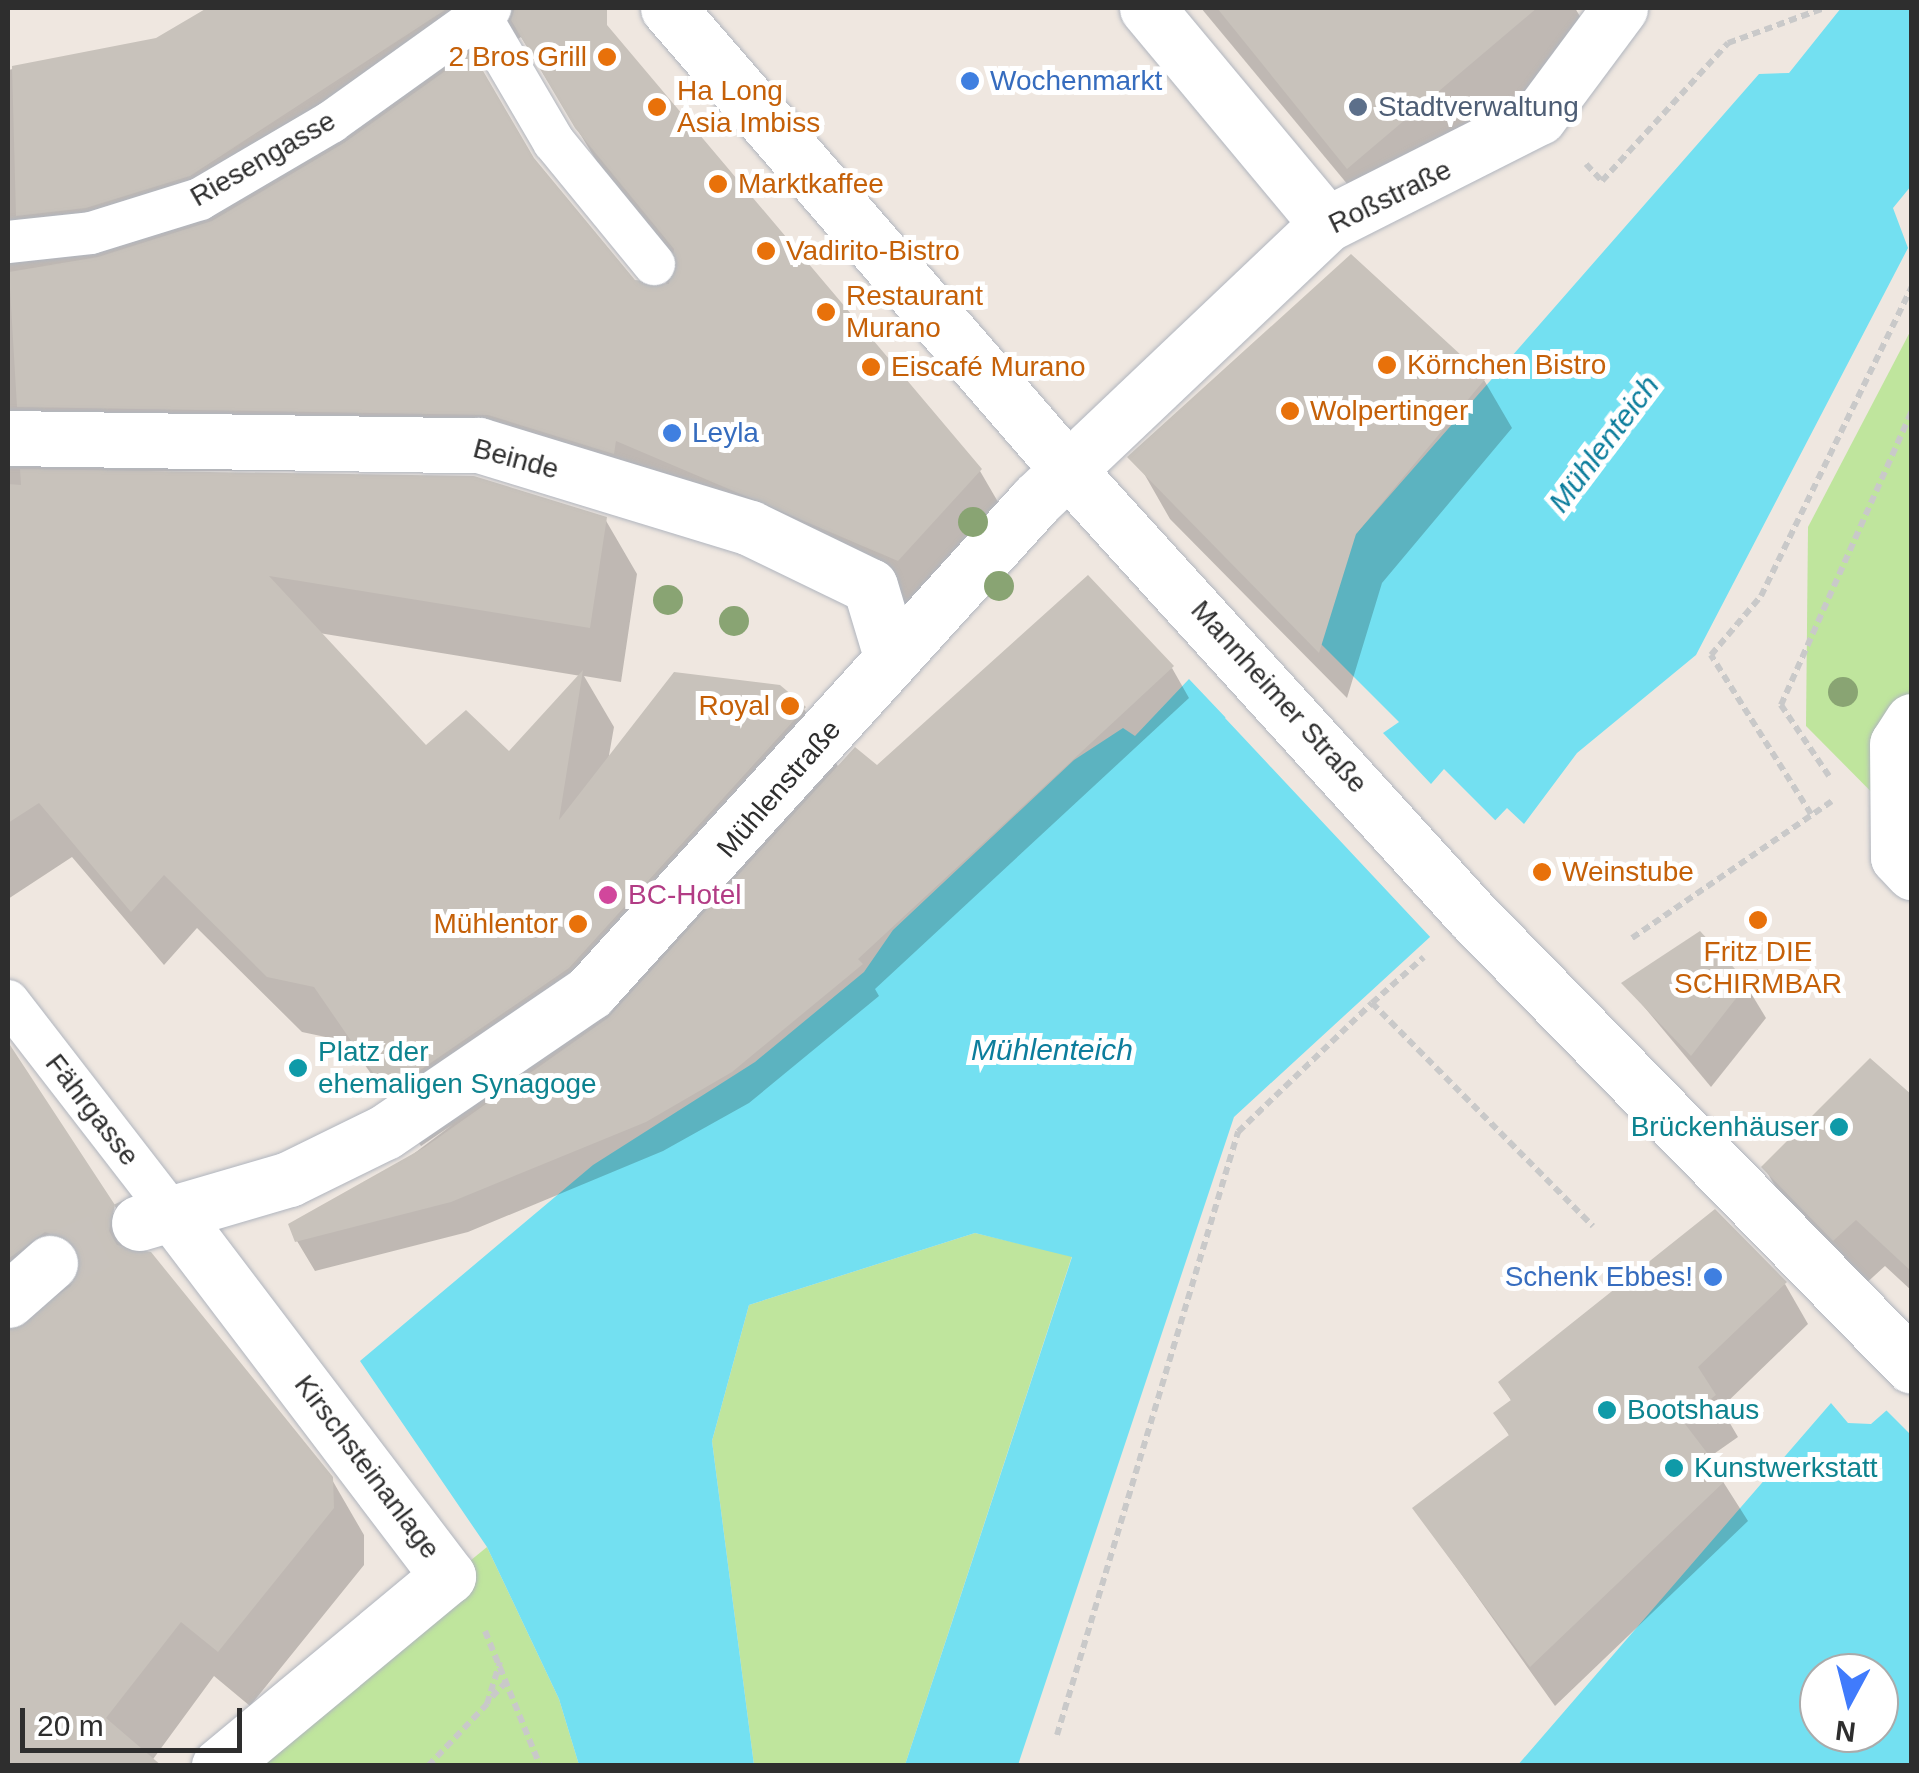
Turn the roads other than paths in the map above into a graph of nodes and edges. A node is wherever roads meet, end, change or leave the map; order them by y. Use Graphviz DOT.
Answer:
graph roads {
  1 [pos="668,8"];
  2 [pos="1147,8"];
  3 [pos="1620,8"];
  4 [pos="485,12"];
  5 [pos="1327,224"];
  6 [pos="8,242"];
  7 [pos="654,264"];
  8 [pos="8,438"];
  9 [pos="1069,472"];
  10 [pos="892,656"];
  11 [pos="1912,721"];
  12 [pos="1912,872"];
  13 [pos="8,1002"];
  14 [pos="157,1221"];
  15 [pos="50,1263"];
  16 [pos="8,1300"];
  17 [pos="1908,1356"];
  18 [pos="219,1766"];
  1 -- 9 [label="street, Mannheimer Straße"];
  2 -- 5 [label="street"];
  3 -- 5 [label="street, Roßstraße"];
  4 -- 6 [label="lane, Riesengasse"];
  4 -- 7 [label="lane"];
  5 -- 9 [label="street, Roßstraße"];
  8 -- 10 [label="street, Beinde"];
  9 -- 10 [label="street, Mühlenstraße"];
  9 -- 17 [label="street, Mannheimer Straße"];
  10 -- 14 [label="street, Mühlenstraße"];
  11 -- 12 [label="street"];
  13 -- 14 [label="lane, Fährgasse"];
  14 -- 18 [label="street, Kirschsteinanlage"];
  15 -- 16 [label="street"];
}
